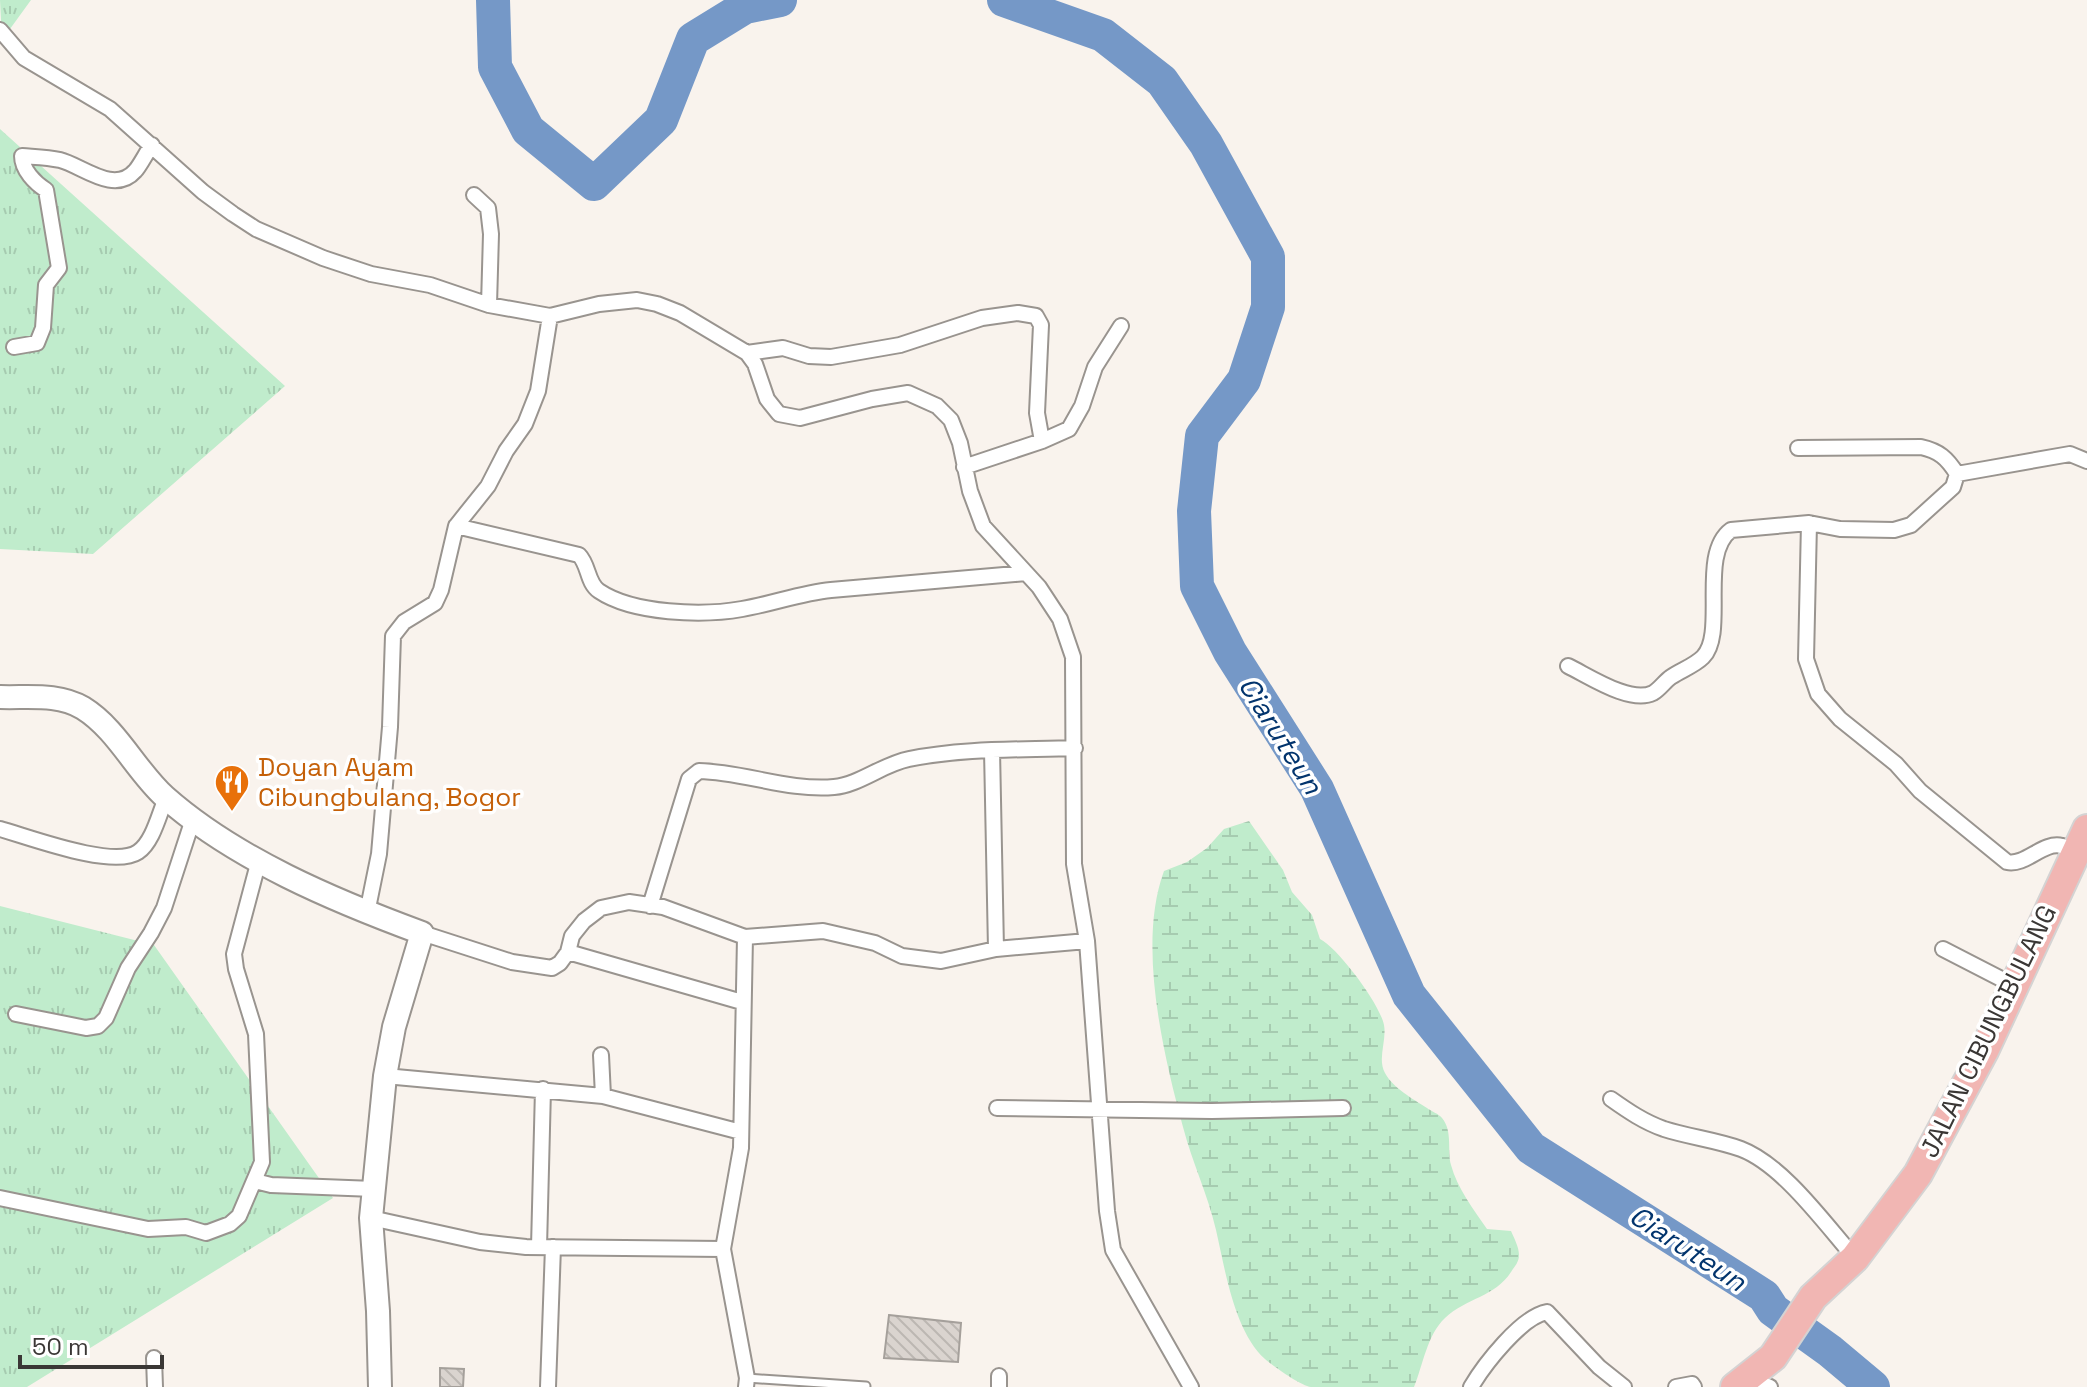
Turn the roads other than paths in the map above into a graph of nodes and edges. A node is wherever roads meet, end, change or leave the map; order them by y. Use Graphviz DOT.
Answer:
graph roads {
  1 [pos="0,30"];
  2 [pos="152,145"];
  3 [pos="474,195"];
  4 [pos="489,305"];
  5 [pos="550,316"];
  6 [pos="1121,326"];
  7 [pos="14,347"];
  8 [pos="747,353"];
  9 [pos="1042,441"];
  10 [pos="1798,448"];
  11 [pos="2087,461"];
  12 [pos="964,467"];
  13 [pos="1957,474"];
  14 [pos="1809,523"];
  15 [pos="456,526"];
  16 [pos="1026,573"];
  17 [pos="1568,666"];
  18 [pos="0,697"];
  19 [pos="1075,748"];
  20 [pos="992,750"];
  21 [pos="166,798"];
  22 [pos="193,819"];
  23 [pos="0,829"];
  24 [pos="2087,829"];
  25 [pos="2081,856"];
  26 [pos="259,860"];
  27 [pos="650,906"];
  28 [pos="367,913"];
  29 [pos="422,933"];
  30 [pos="745,937"];
  31 [pos="1087,941"];
  32 [pos="996,949"];
  33 [pos="1943,949"];
  34 [pos="568,952"];
  35 [pos="2013,985"];
  36 [pos="742,1002"];
  37 [pos="16,1014"];
  38 [pos="601,1055"];
  39 [pos="385,1076"];
  40 [pos="543,1089"];
  41 [pos="603,1096"];
  42 [pos="1611,1099"];
  43 [pos="997,1108"];
  44 [pos="1343,1108"];
  45 [pos="1100,1111"];
  46 [pos="741,1132"];
  47 [pos="255,1181"];
  48 [pos="374,1189"];
  49 [pos="0,1198"];
  50 [pos="371,1218"];
  51 [pos="546,1247"];
  52 [pos="723,1249"];
  53 [pos="1855,1258"];
  54 [pos="154,1358"];
  55 [pos="746,1383"];
  56 [pos="1750,1384"];
  57 [pos="866,1386"];
  58 [pos="155,1387"];
  59 [pos="380,1387"];
  60 [pos="548,1387"];
  61 [pos="1191,1387"];
  62 [pos="1471,1387"];
  63 [pos="1624,1387"];
  64 [pos="1676,1387"];
  65 [pos="1694,1387"];
  1 -- 2 [label="street"];
  2 -- 4 [label="street"];
  2 -- 7 [label="street"];
  3 -- 4 [label="street"];
  4 -- 5 [label="street"];
  5 -- 8 [label="street"];
  5 -- 15 [label="street"];
  6 -- 9 [label="street"];
  8 -- 9 [label="street"];
  8 -- 12 [label="street"];
  9 -- 12 [label="street"];
  10 -- 13 [label="street"];
  11 -- 13 [label="street"];
  12 -- 16 [label="street"];
  13 -- 14 [label="street"];
  14 -- 17 [label="street"];
  14 -- 25 [label="street"];
  15 -- 16 [label="street"];
  15 -- 28 [label="street"];
  16 -- 19 [label="street"];
  18 -- 21 [label="street"];
  19 -- 20 [label="street"];
  19 -- 31 [label="street"];
  20 -- 27 [label="street"];
  20 -- 32 [label="street"];
  21 -- 22 [label="street"];
  21 -- 23 [label="street"];
  22 -- 26 [label="street"];
  22 -- 37 [label="street"];
  24 -- 25 [label="highway, JALAN CIBUNGBULANG"];
  25 -- 35 [label="highway, JALAN CIBUNGBULANG"];
  26 -- 28 [label="street"];
  26 -- 47 [label="street"];
  27 -- 30 [label="street"];
  27 -- 34 [label="street"];
  28 -- 29 [label="street"];
  29 -- 34 [label="street"];
  29 -- 39 [label="street"];
  30 -- 32 [label="street"];
  30 -- 36 [label="street"];
  31 -- 32 [label="street"];
  31 -- 45 [label="street"];
  33 -- 35 [label="street"];
  34 -- 36 [label="street"];
  35 -- 53 [label="highway, JALAN CIBUNGBULANG"];
  36 -- 46 [label="street"];
  38 -- 41 [label="street"];
  39 -- 40 [label="street"];
  39 -- 48 [label="street"];
  40 -- 41 [label="street"];
  40 -- 51 [label="street"];
  41 -- 46 [label="street"];
  42 -- 53 [label="street"];
  43 -- 45 [label="street"];
  44 -- 45 [label="street"];
  45 -- 61 [label="street"];
  46 -- 52 [label="street"];
  47 -- 48 [label="street"];
  47 -- 49 [label="street"];
  48 -- 50 [label="street"];
  50 -- 51 [label="street"];
  50 -- 59 [label="street"];
  51 -- 52 [label="street"];
  51 -- 60 [label="street"];
  52 -- 55 [label="street"];
  53 -- 56 [label="highway, JALAN CIBUNGBULANG"];
  54 -- 58 [label="street"];
  55 -- 57 [label="lane"];
  62 -- 63 [label="street"];
  64 -- 65 [label="street"];
}
